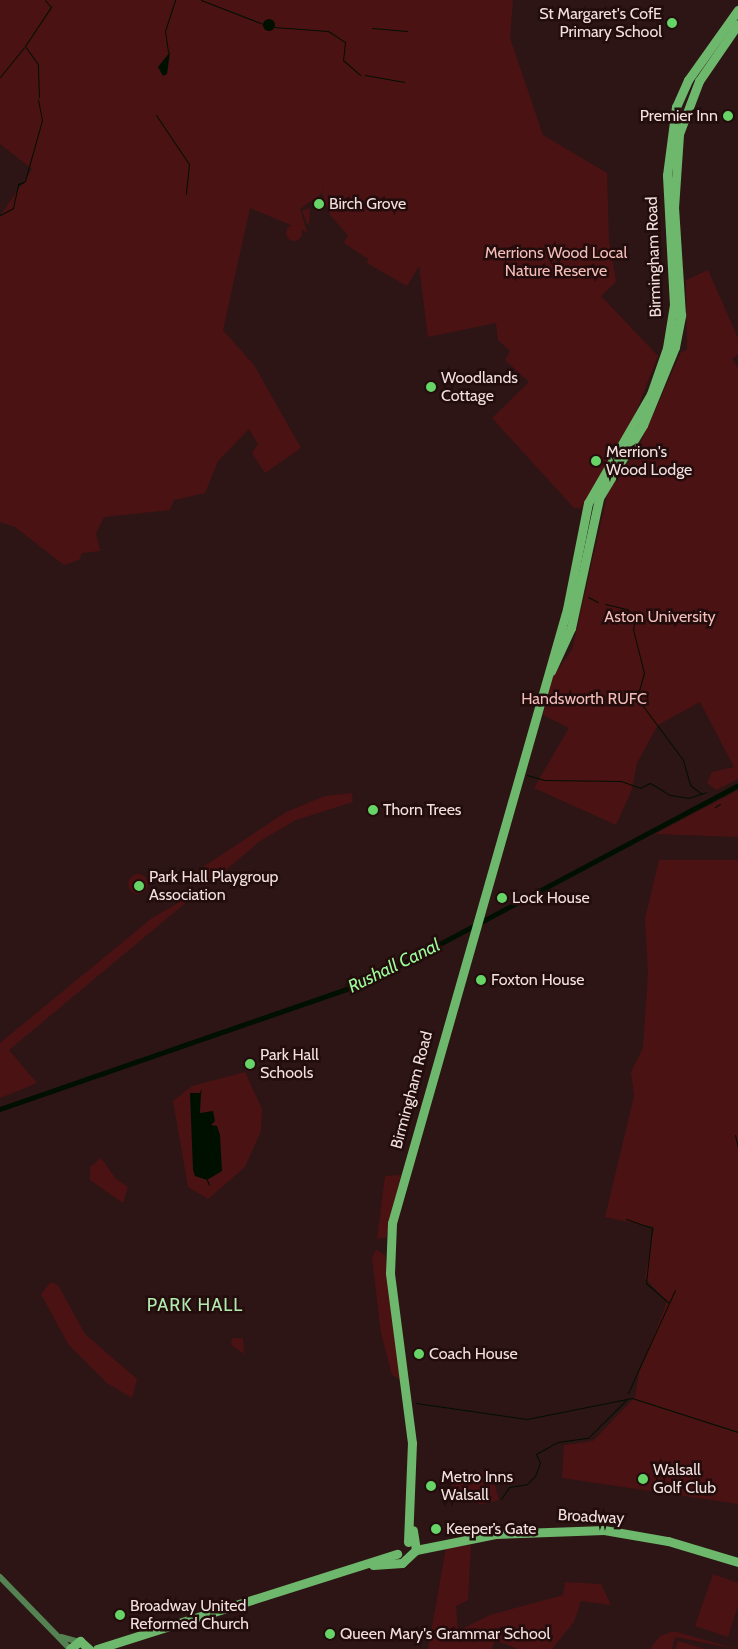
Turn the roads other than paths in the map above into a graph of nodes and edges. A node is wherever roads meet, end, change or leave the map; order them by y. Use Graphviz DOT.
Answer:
graph roads {
  1 [pos="738,10"];
  2 [pos="738,24"];
  3 [pos="699,81"];
  4 [pos="694,90"];
  5 [pos="677,104"];
  6 [pos="676,319"];
  7 [pos="412,1546"];
  8 [pos="738,1562"];
  9 [pos="0,1577"];
  10 [pos="61,1637"];
  11 [pos="83,1644"];
  12 [pos="100,1647"];
  13 [pos="70,1649"];
  1 -- 5 [label="highway, Birmingham Road"];
  2 -- 3 [label="highway, Birmingham Road"];
  3 -- 4 [label="highway, Birmingham Road"];
  3 -- 5 [label="highway"];
  4 -- 5 [label="highway"];
  4 -- 6 [label="highway, Birmingham Road"];
  5 -- 6 [label="highway, Birmingham Road"];
  6 -- 7 [label="highway, Birmingham Road"];
  7 -- 8 [label="highway, Broadway"];
  7 -- 12 [label="highway"];
  9 -- 10 [label="main road"];
  10 -- 11 [label="main road"];
  10 -- 13 [label="main road"];
  11 -- 12 [label="highway"];
  11 -- 13 [label="highway"];
}
